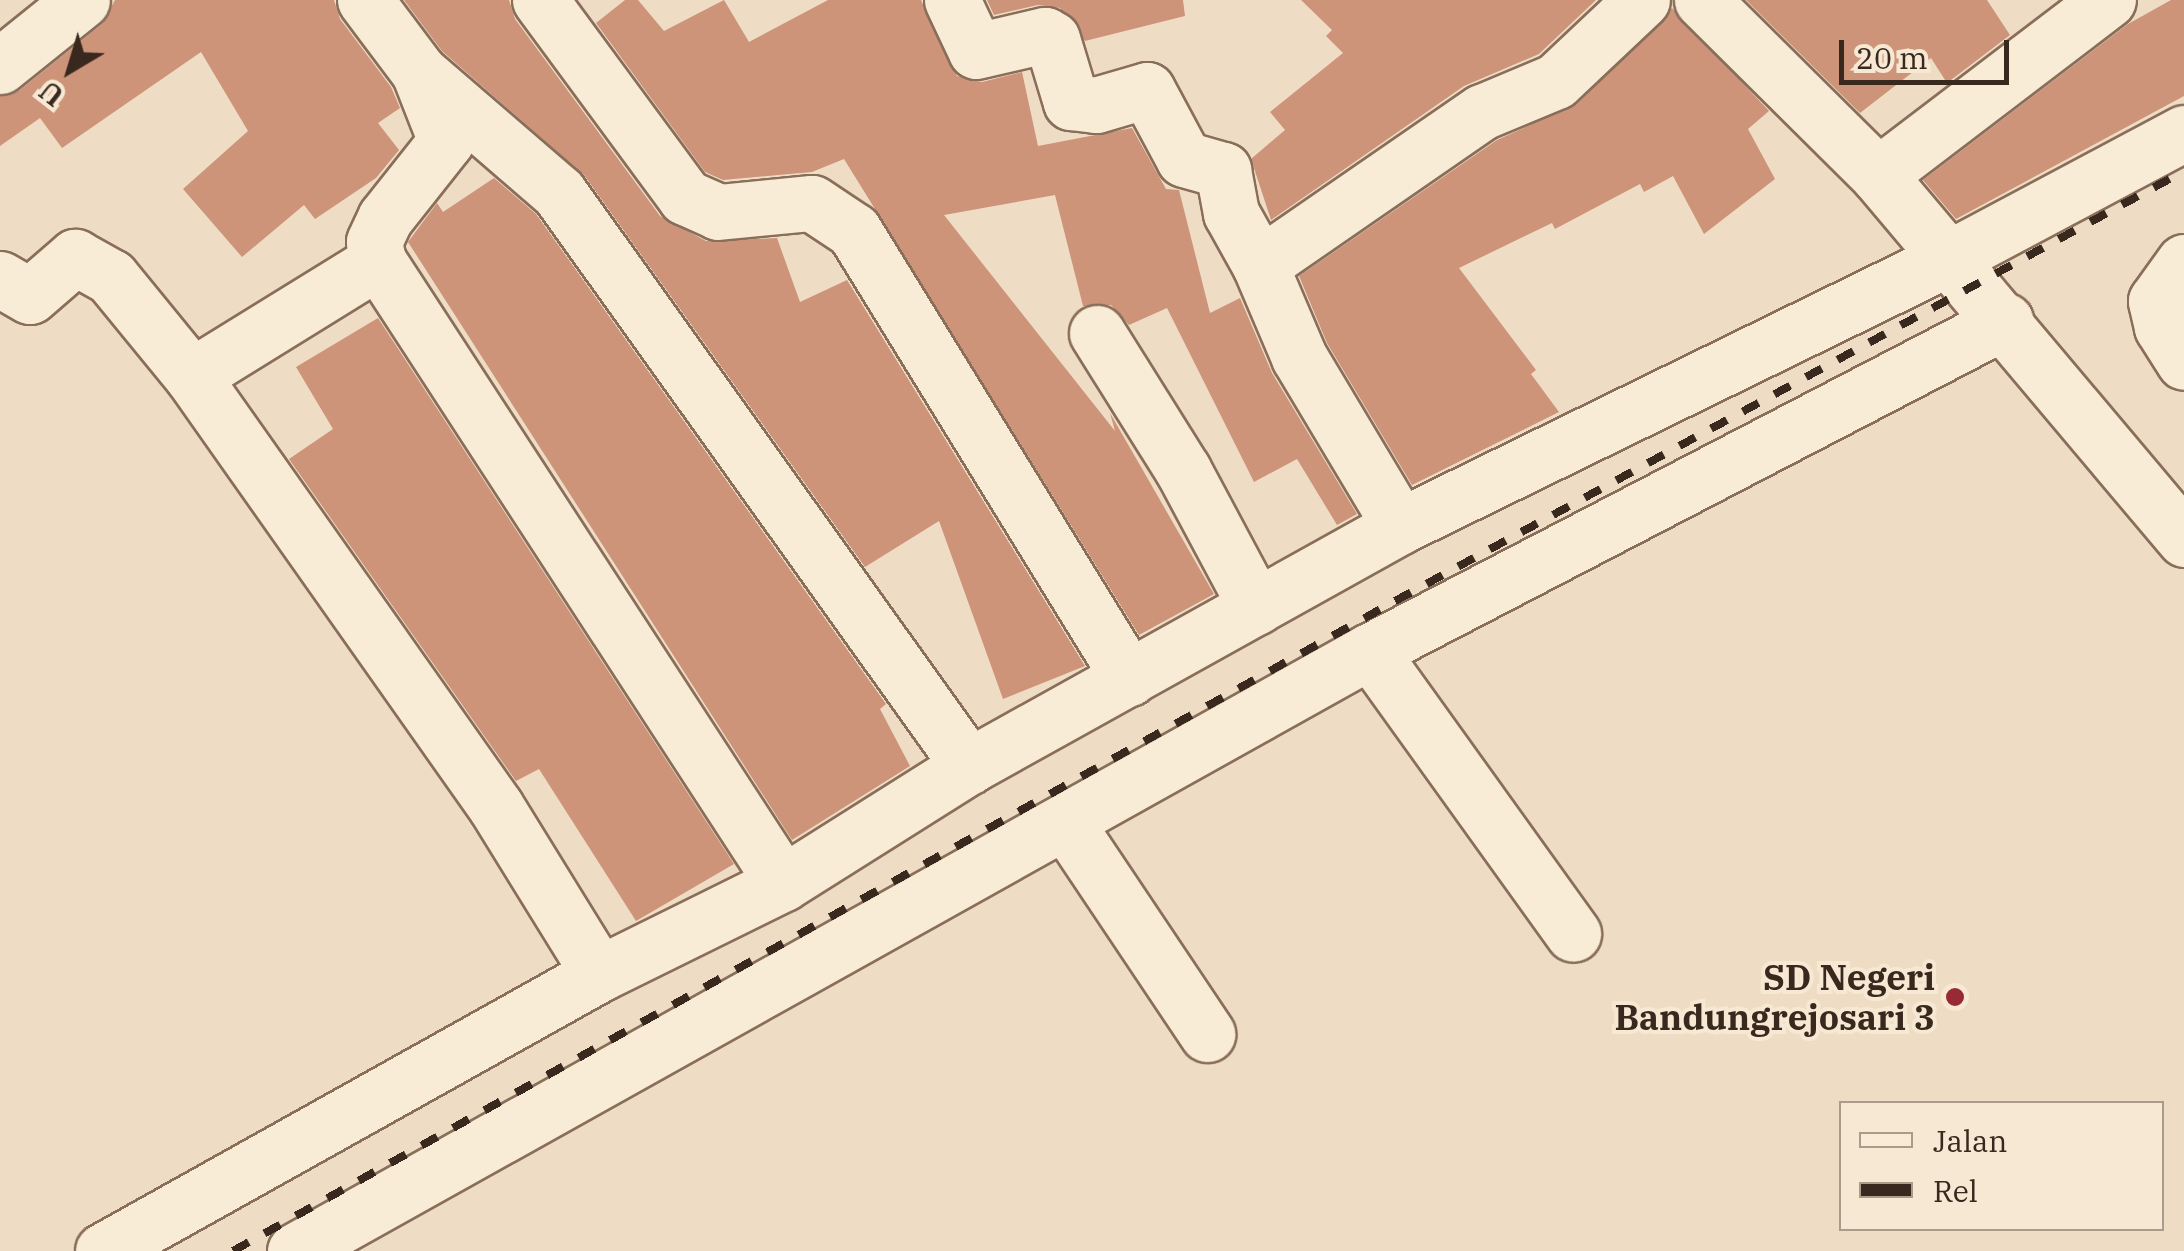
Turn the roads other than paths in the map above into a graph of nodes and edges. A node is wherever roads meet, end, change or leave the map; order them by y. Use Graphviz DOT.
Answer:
graph roads {
  1 [pos="82,0"];
  2 [pos="365,0"];
  3 [pos="540,0"];
  4 [pos="952,0"];
  5 [pos="1642,0"];
  6 [pos="2108,0"];
  7 [pos="1730,9"];
  8 [pos="2048,18"];
  9 [pos="0,66"];
  10 [pos="419,72"];
  11 [pos="2184,133"];
  12 [pos="1878,174"];
  13 [pos="1951,257"];
  14 [pos="378,262"];
  15 [pos="2184,262"];
  16 [pos="1260,266"];
  17 [pos="0,279"];
  18 [pos="2005,320"];
  19 [pos="1098,333"];
  20 [pos="2184,362"];
  21 [pos="192,376"];
  22 [pos="1400,526"];
  23 [pos="2184,539"];
  24 [pos="1256,607"];
  25 [pos="1370,651"];
  26 [pos="1129,678"];
  27 [pos="970,766"];
  28 [pos="1066,822"];
  29 [pos="783,883"];
  30 [pos="1573,934"];
  31 [pos="599,974"];
  32 [pos="1207,1034"];
  33 [pos="103,1251"];
  34 [pos="295,1251"];
  1 -- 9 [label="street"];
  2 -- 10 [label="street"];
  3 -- 26 [label="street"];
  4 -- 16 [label="street"];
  5 -- 16 [label="street"];
  6 -- 8 [label="street"];
  7 -- 12 [label="street"];
  8 -- 12 [label="street"];
  10 -- 14 [label="street"];
  10 -- 27 [label="street"];
  11 -- 13 [label="street"];
  12 -- 13 [label="street"];
  13 -- 18 [label="street"];
  13 -- 22 [label="street"];
  14 -- 21 [label="street"];
  14 -- 29 [label="street"];
  15 -- 20 [label="street"];
  16 -- 22 [label="street"];
  17 -- 21 [label="street"];
  18 -- 23 [label="street"];
  18 -- 25 [label="street"];
  19 -- 24 [label="street"];
  21 -- 31 [label="street"];
  22 -- 24 [label="street"];
  24 -- 26 [label="street"];
  25 -- 28 [label="street"];
  25 -- 30 [label="street"];
  26 -- 27 [label="street"];
  27 -- 29 [label="street"];
  28 -- 32 [label="street"];
  28 -- 34 [label="street"];
  29 -- 31 [label="street"];
  31 -- 33 [label="street"];
}
